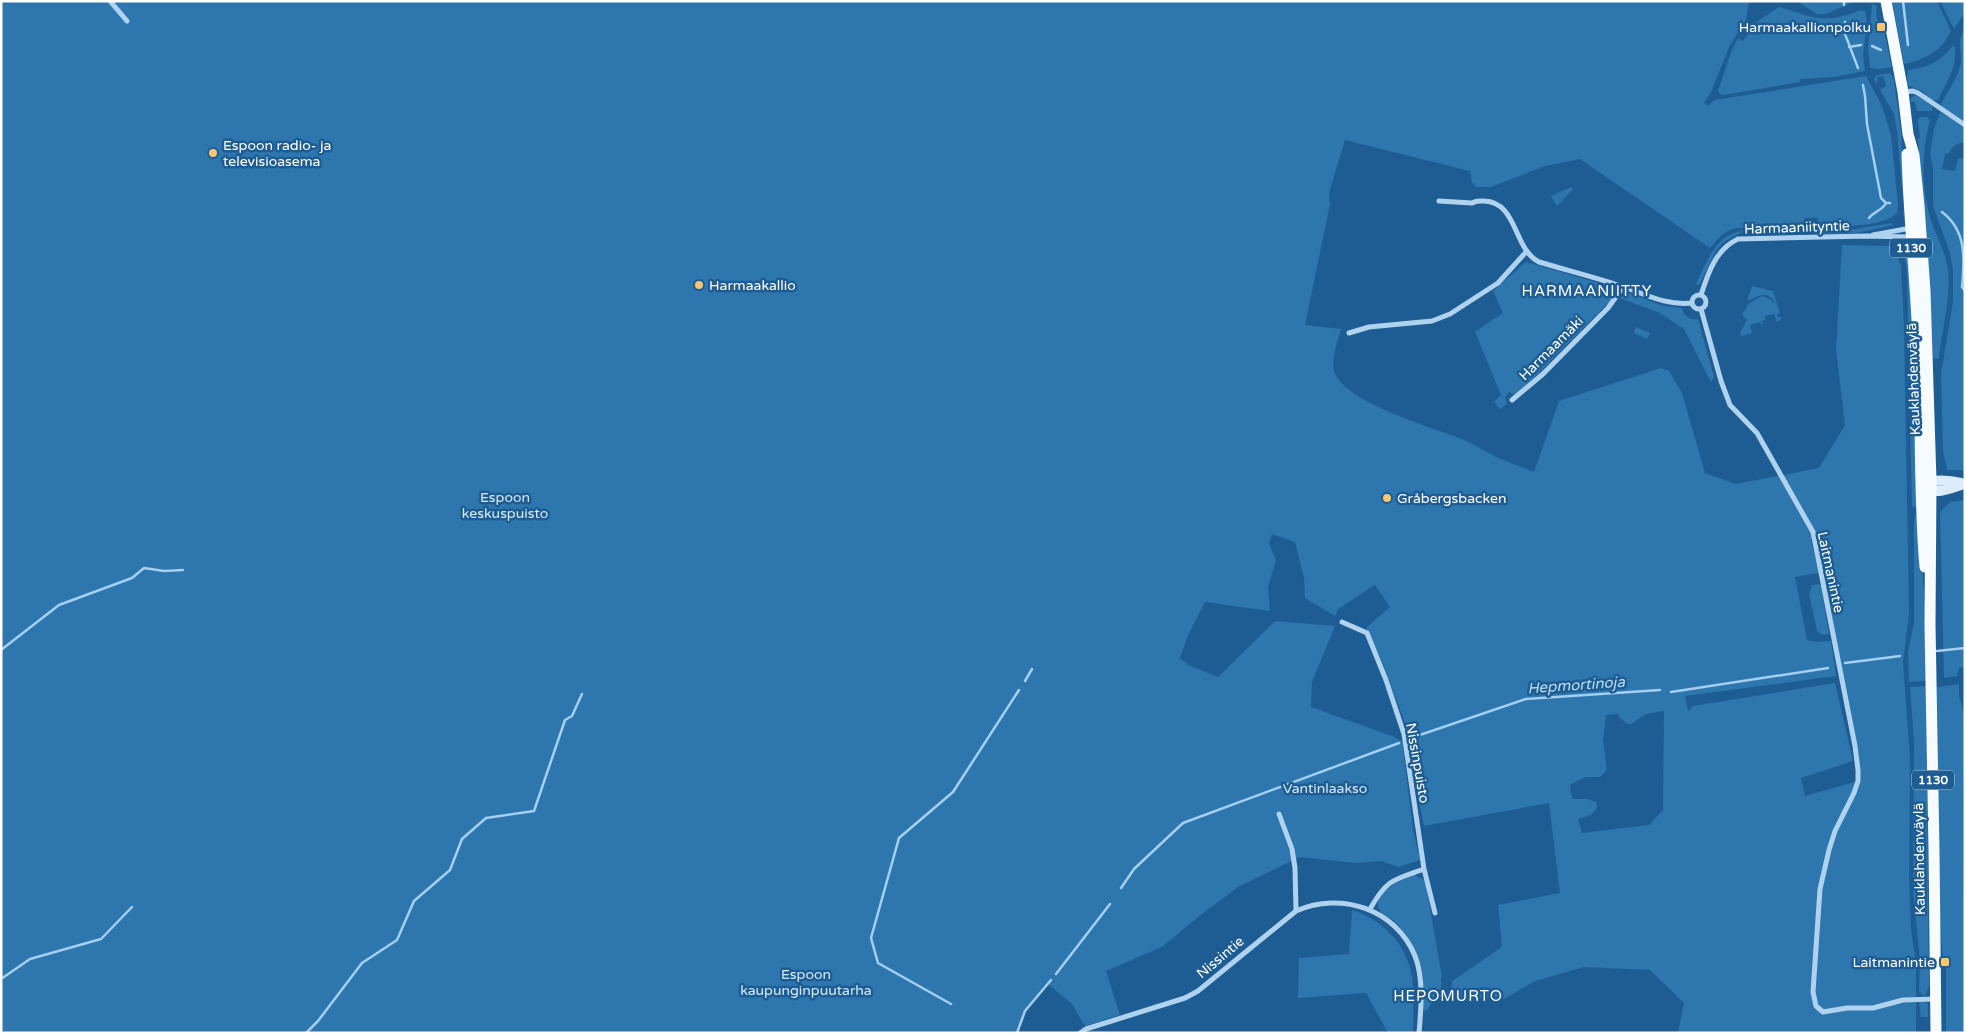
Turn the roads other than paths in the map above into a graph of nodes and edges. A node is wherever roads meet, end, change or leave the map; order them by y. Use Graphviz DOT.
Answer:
graph roads {
  1 [pos="110,1"];
  2 [pos="1886,1"];
  3 [pos="127,21"];
  4 [pos="1903,92"];
  5 [pos="1965,125"];
  6 [pos="1908,134"];
  7 [pos="1439,201"];
  8 [pos="1920,232"];
  9 [pos="1910,233"];
  10 [pos="1867,236"];
  11 [pos="1526,252"];
  12 [pos="1623,286"];
  13 [pos="1701,295"];
  14 [pos="1692,303"];
  15 [pos="1701,309"];
  16 [pos="1350,333"];
  17 [pos="1512,400"];
  18 [pos="1964,484"];
  19 [pos="1928,486"];
  20 [pos="1342,622"];
  21 [pos="1279,814"];
  22 [pos="1424,869"];
  23 [pos="1370,910"];
  24 [pos="1296,911"];
  25 [pos="1435,913"];
  26 [pos="1935,999"];
  27 [pos="1080,1033"];
  28 [pos="1420,1033"];
  29 [pos="1936,1033"];
  1 -- 3 [label="street"];
  2 -- 4 [label="main road, Kauklahdenväylä / 1130"];
  4 -- 5 [label="street"];
  4 -- 6 [label="main road, Kauklahdenväylä / 1130"];
  6 -- 8 [label="main road, Kauklahdenväylä / 1130"];
  6 -- 9 [label="main road, Kauklahdenväylä / 1130"];
  7 -- 11 [label="street"];
  8 -- 9 [label="street, Harmaaniityntie"];
  8 -- 9 [label="street, Harmaaniityntie"];
  8 -- 19 [label="main road, Kauklahdenväylä / 1130"];
  9 -- 10 [label="street, Harmaaniityntie"];
  9 -- 10 [label="street, Harmaaniityntie"];
  9 -- 19 [label="main road, Kauklahdenväylä / 1130"];
  10 -- 13 [label="street, Harmaaniityntie"];
  11 -- 12 [label="street"];
  11 -- 16 [label="street"];
  12 -- 14 [label="street"];
  12 -- 17 [label="street, Harmaamäki"];
  13 -- 14 [label="street, Harmaaniityntie"];
  13 -- 15 [label="street, Harmaaniityntie"];
  14 -- 15 [label="street"];
  15 -- 26 [label="street, Laitmanintie"];
  18 -- 19 [label="street"];
  19 -- 26 [label="main road, Kauklahdenväylä / 1130"];
  20 -- 22 [label="street, Nissinpuisto"];
  21 -- 24 [label="street"];
  22 -- 23 [label="street"];
  22 -- 25 [label="street, Nissinpuisto"];
  23 -- 24 [label="street, Nissintie"];
  23 -- 28 [label="street, Nissintie"];
  24 -- 27 [label="street, Nissintie"];
  26 -- 29 [label="main road, Kauklahdenväylä / 1130"];
}
